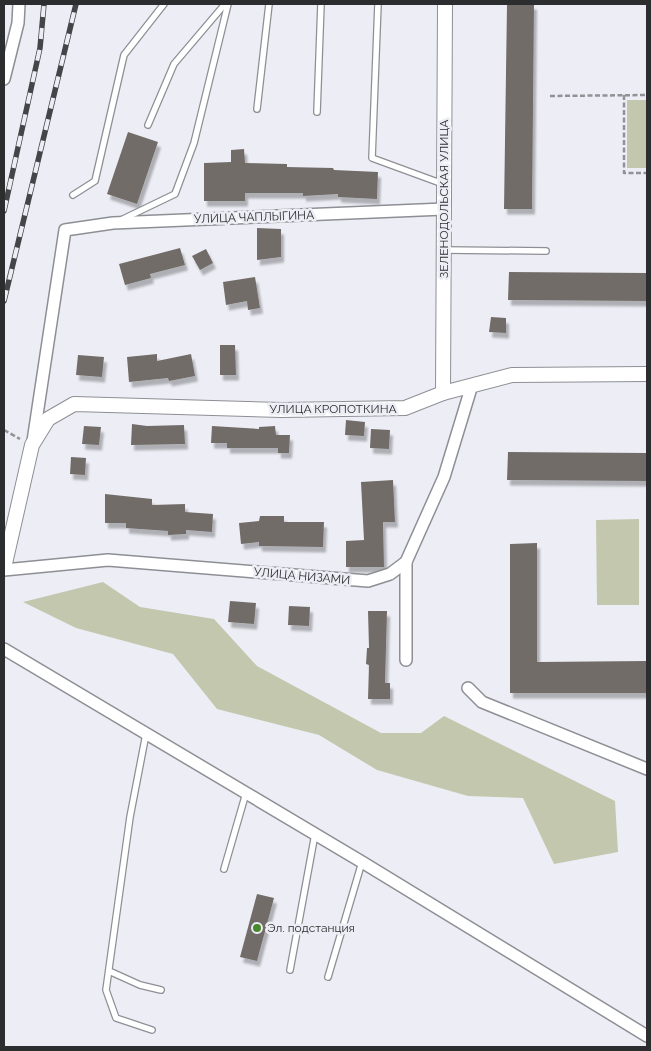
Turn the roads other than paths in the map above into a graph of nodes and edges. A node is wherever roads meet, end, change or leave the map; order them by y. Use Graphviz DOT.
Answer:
graph roads {
  1 [pos="19,4"];
  2 [pos="164,4"];
  3 [pos="227,4"];
  4 [pos="269,4"];
  5 [pos="321,4"];
  6 [pos="378,4"];
  7 [pos="446,4"];
  8 [pos="4,79"];
  9 [pos="257,109"];
  10 [pos="317,112"];
  11 [pos="148,125"];
  12 [pos="443,184"];
  13 [pos="73,195"];
  14 [pos="444,209"];
  15 [pos="113,223"];
  16 [pos="445,250"];
  17 [pos="546,251"];
  18 [pos="647,374"];
  19 [pos="472,385"];
  20 [pos="443,393"];
  21 [pos="32,445"];
  22 [pos="406,562"];
  23 [pos="4,569"];
  24 [pos="4,649"];
  25 [pos="406,660"];
  26 [pos="468,688"];
  27 [pos="146,734"];
  28 [pos="647,768"];
  29 [pos="246,793"];
  30 [pos="315,834"];
  31 [pos="362,862"];
  32 [pos="224,869"];
  33 [pos="290,970"];
  34 [pos="109,971"];
  35 [pos="328,977"];
  36 [pos="161,990"];
  37 [pos="152,1030"];
  38 [pos="647,1036"];
  1 -- 8 [label="street"];
  2 -- 13 [label="lane"];
  3 -- 11 [label="lane"];
  3 -- 15 [label="lane"];
  4 -- 9 [label="lane"];
  5 -- 10 [label="lane"];
  6 -- 12 [label="lane"];
  7 -- 12 [label="street, ЗЕЛЕНОДОЛЬСКАЯ УЛИЦА"];
  12 -- 14 [label="street, ЗЕЛЕНОДОЛЬСКАЯ УЛИЦА"];
  14 -- 15 [label="street, УЛИЦА ЧАПЛЫГИНА"];
  14 -- 16 [label="street, ЗЕЛЕНОДОЛЬСКАЯ УЛИЦА"];
  15 -- 21 [label="street, УЛИЦА ЧАПЛЫГИНА"];
  16 -- 17 [label="lane"];
  16 -- 20 [label="street, ЗЕЛЕНОДОЛЬСКАЯ УЛИЦА"];
  18 -- 19 [label="street, УЛИЦА КРОПОТКИНА"];
  19 -- 20 [label="street, УЛИЦА КРОПОТКИНА"];
  19 -- 22 [label="street"];
  20 -- 21 [label="street, УЛИЦА КРОПОТКИНА"];
  21 -- 23 [label="street, УЛИЦА КРОПОТКИНА"];
  22 -- 23 [label="street, УЛИЦА НИЗАМИ"];
  22 -- 25 [label="street"];
  24 -- 27 [label="street"];
  26 -- 28 [label="street"];
  27 -- 29 [label="street"];
  27 -- 34 [label="lane"];
  29 -- 30 [label="street"];
  29 -- 32 [label="lane"];
  30 -- 31 [label="street"];
  30 -- 33 [label="lane"];
  31 -- 35 [label="lane"];
  31 -- 38 [label="street"];
  34 -- 36 [label="lane"];
  34 -- 37 [label="lane"];
}
